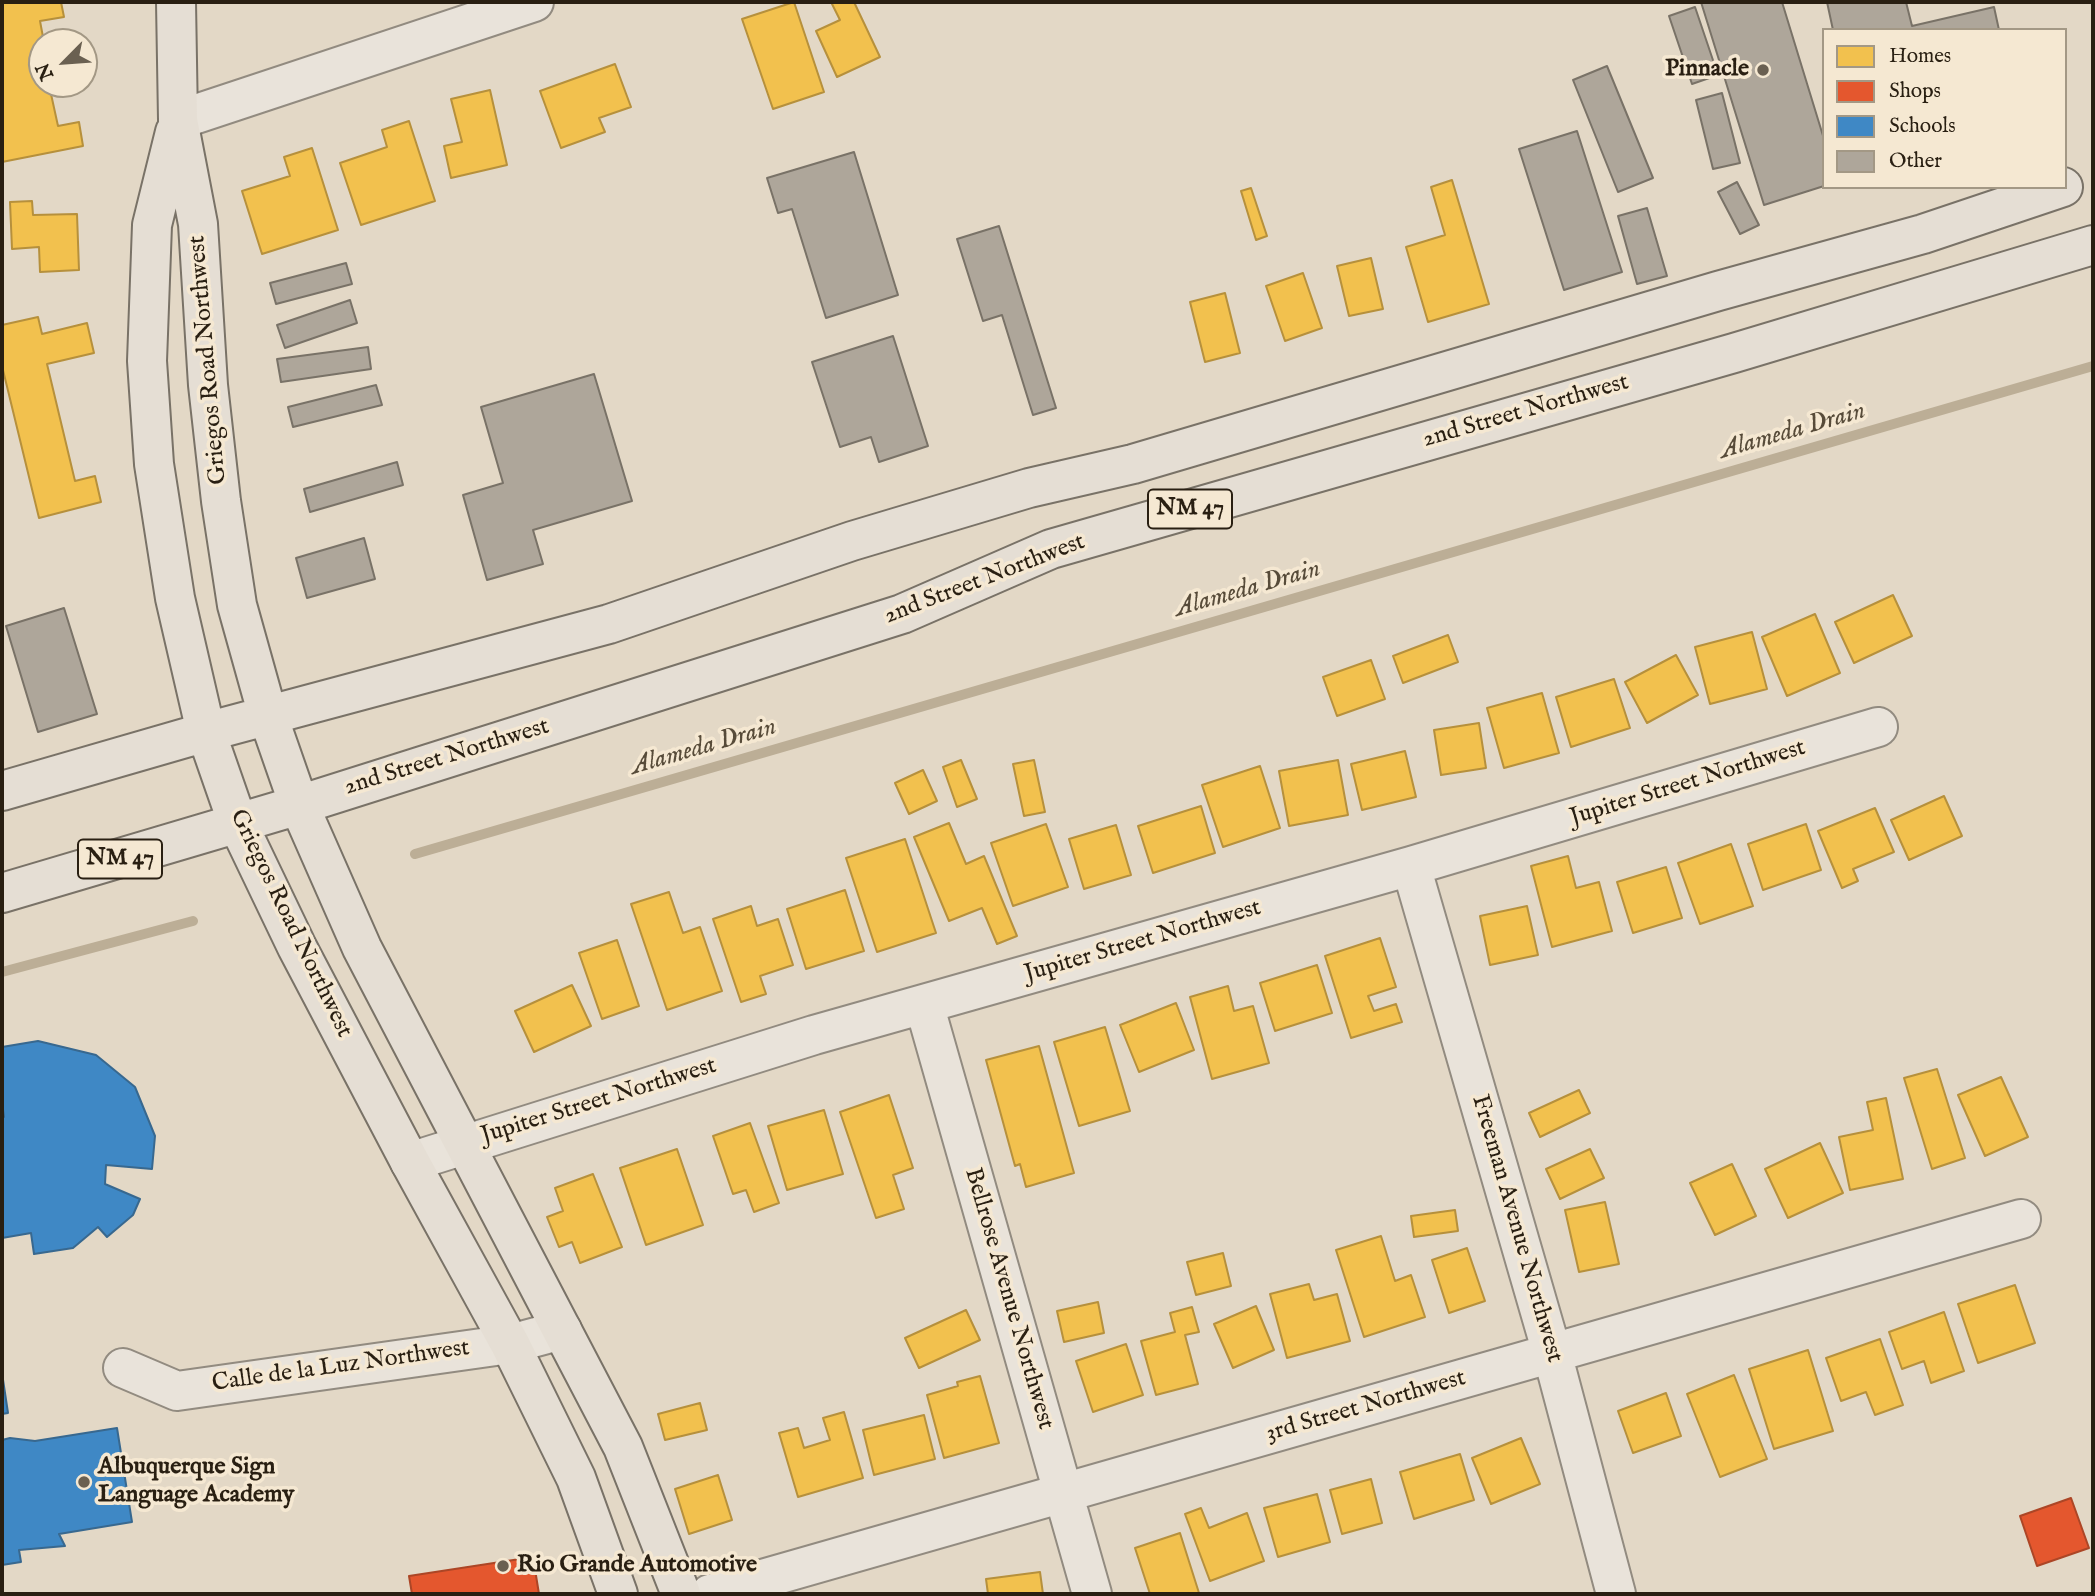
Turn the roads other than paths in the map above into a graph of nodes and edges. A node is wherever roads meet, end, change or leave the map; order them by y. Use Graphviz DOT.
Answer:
graph roads {
  1 [pos="176,2"];
  2 [pos="534,2"];
  3 [pos="178,120"];
  4 [pos="2093,177"];
  5 [pos="2067,186"];
  6 [pos="2058,189"];
  7 [pos="2093,245"];
  8 [pos="268,716"];
  9 [pos="1878,727"];
  10 [pos="206,732"];
  11 [pos="2,791"];
  12 [pos="299,805"];
  13 [pos="238,824"];
  14 [pos="1411,866"];
  15 [pos="2,893"];
  16 [pos="924,1004"];
  17 [pos="466,1143"];
  18 [pos="410,1162"];
  19 [pos="2021,1219"];
  20 [pos="562,1330"];
  21 [pos="510,1344"];
  22 [pos="1552,1353"];
  23 [pos="123,1368"];
  24 [pos="1063,1495"];
  25 [pos="618,1594"];
  26 [pos="681,1594"];
  27 [pos="710,1594"];
  28 [pos="1092,1594"];
  29 [pos="1616,1594"];
  1 -- 3 [label="main road, Griegos Road Northwest"];
  2 -- 3 [label="street"];
  3 -- 8 [label="main road, Griegos Road Northwest"];
  3 -- 10 [label="main road, Griegos Road Northwest"];
  4 -- 5 [label="main road, NM 47"];
  6 -- 8 [label="main road, NM 47"];
  7 -- 12 [label="main road, 2nd Street Northwest / NM 47"];
  8 -- 10 [label="main road, NM 47"];
  8 -- 12 [label="main road, Griegos Road Northwest"];
  9 -- 14 [label="street, Jupiter Street Northwest"];
  10 -- 11 [label="main road, NM 47"];
  10 -- 13 [label="main road, Griegos Road Northwest"];
  12 -- 13 [label="main road, 2nd Street Northwest / NM 47"];
  12 -- 17 [label="main road, Griegos Road Northwest"];
  13 -- 15 [label="main road, 2nd Street Northwest / NM 47"];
  13 -- 18 [label="main road, Griegos Road Northwest"];
  14 -- 16 [label="street, Jupiter Street Northwest"];
  14 -- 22 [label="street, Freeman Avenue Northwest"];
  16 -- 17 [label="street, Jupiter Street Northwest"];
  16 -- 24 [label="street, Bellrose Avenue Northwest"];
  17 -- 18 [label="street, Jupiter Street Northwest"];
  17 -- 20 [label="main road, Griegos Road Northwest"];
  18 -- 21 [label="main road, Griegos Road Northwest"];
  19 -- 22 [label="street, 3rd Street Northwest"];
  20 -- 21 [label="street, Calle de la Luz Northwest"];
  20 -- 26 [label="main road, Griegos Road Northwest"];
  21 -- 23 [label="street, Calle de la Luz Northwest"];
  21 -- 25 [label="main road, Griegos Road Northwest"];
  22 -- 24 [label="street, 3rd Street Northwest"];
  22 -- 29 [label="street, Freeman Avenue Northwest"];
  24 -- 27 [label="street, 3rd Street Northwest"];
  24 -- 28 [label="street, Bellrose Avenue Northwest"];
}
